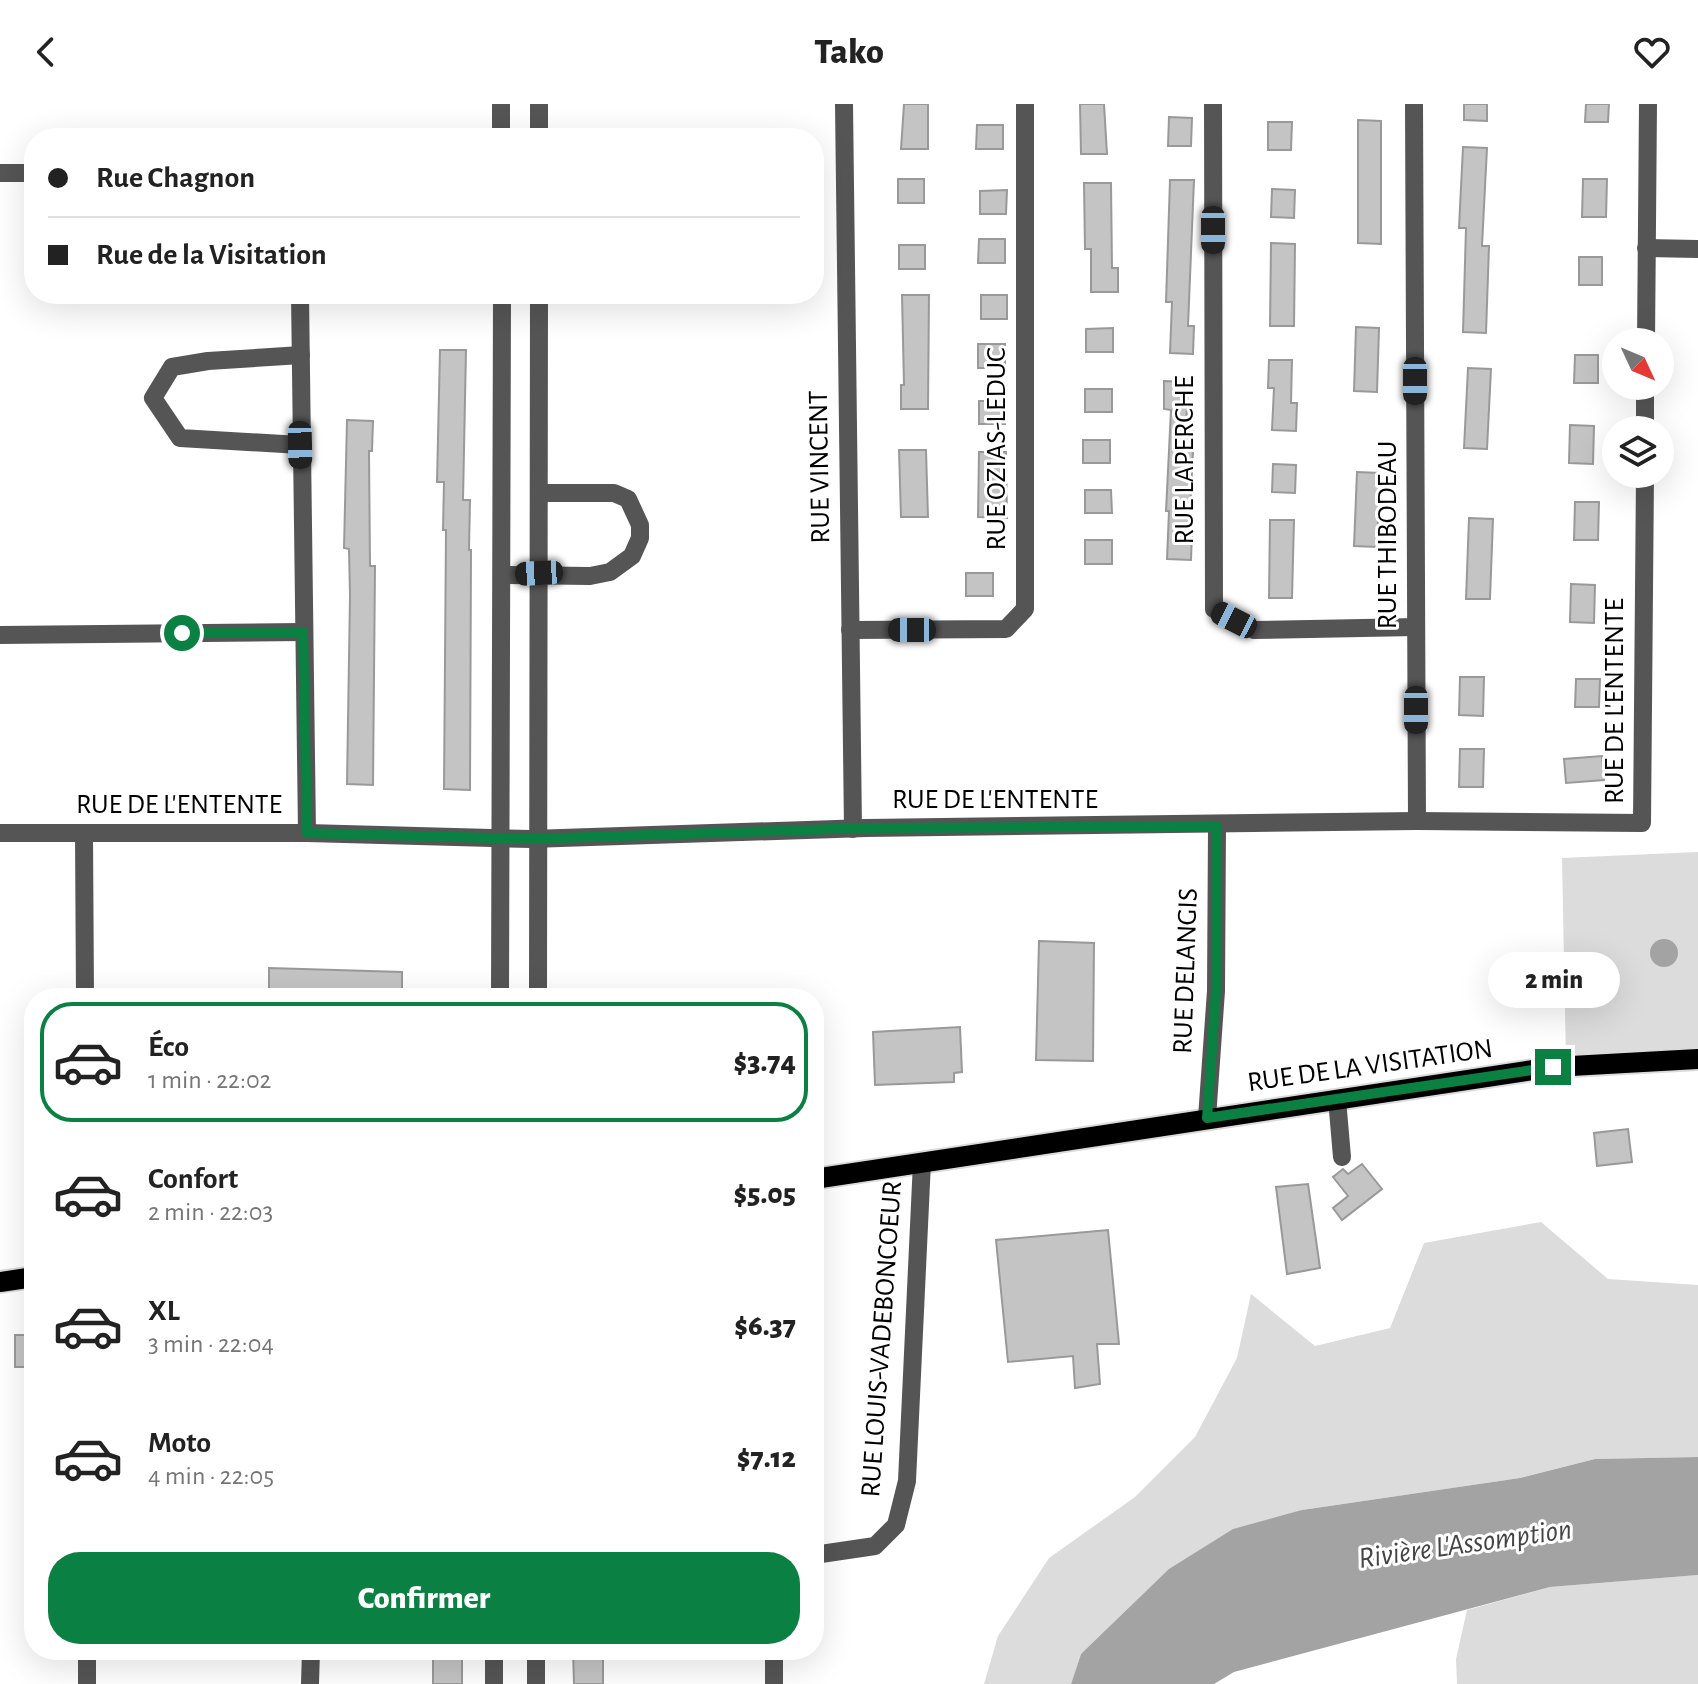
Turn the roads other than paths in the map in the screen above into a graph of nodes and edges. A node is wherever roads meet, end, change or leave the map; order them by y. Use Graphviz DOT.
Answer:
graph roads {
  1 [pos="501,104"];
  2 [pos="539,104"];
  3 [pos="844,104"];
  4 [pos="1025,104"];
  5 [pos="1213,104"];
  6 [pos="1414,104"];
  7 [pos="1648,104"];
  8 [pos="501,128"];
  9 [pos="539,128"];
  10 [pos="0,173"];
  11 [pos="24,173"];
  12 [pos="1646,248"];
  13 [pos="1698,249"];
  14 [pos="300,304"];
  15 [pos="502,304"];
  16 [pos="539,304"];
  17 [pos="1646,328"];
  18 [pos="301,355"];
  19 [pos="300,445"];
  20 [pos="1645,488"];
  21 [pos="539,493"];
  22 [pos="539,573"];
  23 [pos="502,575"];
  24 [pos="1416,627"];
  25 [pos="850,630"];
  26 [pos="303,632"];
  27 [pos="0,635"];
  28 [pos="1417,821"];
  29 [pos="1217,826"];
  30 [pos="853,829"];
  31 [pos="0,833"];
  32 [pos="307,833"];
  33 [pos="84,834"];
  34 [pos="502,839"];
  35 [pos="539,839"];
  36 [pos="85,988"];
  37 [pos="500,988"];
  38 [pos="538,988"];
  39 [pos="1698,1059"];
  40 [pos="1337,1099"];
  41 [pos="1207,1118"];
  42 [pos="1342,1157"];
  43 [pos="922,1162"];
  44 [pos="824,1177"];
  45 [pos="24,1278"];
  46 [pos="0,1282"];
  47 [pos="824,1554"];
  48 [pos="87,1660"];
  49 [pos="311,1660"];
  50 [pos="494,1660"];
  51 [pos="536,1660"];
  52 [pos="774,1660"];
  53 [pos="87,1684"];
  54 [pos="310,1684"];
  55 [pos="494,1684"];
  56 [pos="536,1684"];
  57 [pos="774,1684"];
  1 -- 8 [label="street"];
  2 -- 9 [label="street"];
  3 -- 25 [label="street, RUE VINCENT"];
  4 -- 25 [label="street, RUE OZIAS-LEDUC"];
  5 -- 24 [label="street, RUE LAPERCHE"];
  6 -- 24 [label="street, RUE THIBODEAU"];
  7 -- 12 [label="street"];
  10 -- 11 [label="street"];
  12 -- 13 [label="street"];
  12 -- 17 [label="street"];
  14 -- 18 [label="street"];
  15 -- 23 [label="street"];
  16 -- 21 [label="street"];
  18 -- 19 [label="street"];
  18 -- 19 [label="street"];
  19 -- 26 [label="street"];
  20 -- 28 [label="street, RUE DE L'ENTENTE"];
  21 -- 22 [label="street"];
  21 -- 22 [label="street"];
  22 -- 23 [label="street"];
  22 -- 35 [label="street"];
  23 -- 34 [label="street"];
  24 -- 28 [label="street, RUE THIBODEAU"];
  25 -- 30 [label="street, RUE VINCENT"];
  26 -- 27 [label="street"];
  26 -- 32 [label="street"];
  28 -- 29 [label="street, RUE DE L'ENTENTE"];
  29 -- 30 [label="street, RUE DE L'ENTENTE"];
  29 -- 41 [label="street, RUE DELANGIS"];
  30 -- 35 [label="street, RUE DE L'ENTENTE"];
  31 -- 33 [label="street, RUE DE L'ENTENTE"];
  32 -- 33 [label="street, RUE DE L'ENTENTE"];
  32 -- 34 [label="street, RUE DE L'ENTENTE"];
  33 -- 36 [label="street"];
  34 -- 35 [label="street, RUE DE L'ENTENTE"];
  34 -- 37 [label="street"];
  35 -- 38 [label="street"];
  39 -- 40 [label="main road, RUE DE LA VISITATION"];
  40 -- 41 [label="main road, RUE DE LA VISITATION"];
  40 -- 42 [label="street"];
  41 -- 43 [label="main road, RUE DE LA VISITATION"];
  43 -- 44 [label="main road, RUE DE LA VISITATION"];
  43 -- 47 [label="street, RUE LOUIS-VADEBONCOEUR"];
  45 -- 46 [label="main road"];
  48 -- 53 [label="street"];
  49 -- 54 [label="street"];
  50 -- 55 [label="street"];
  51 -- 56 [label="street"];
  52 -- 57 [label="street"];
}
